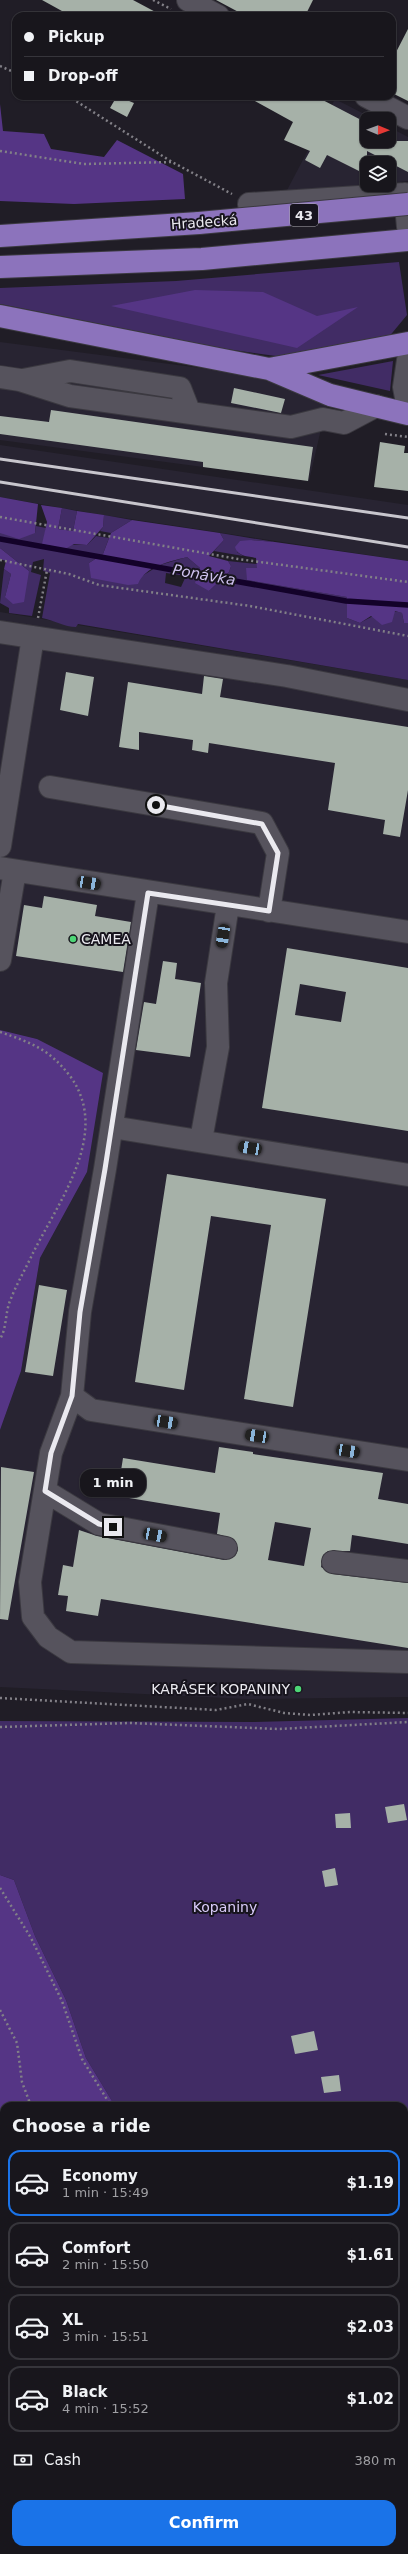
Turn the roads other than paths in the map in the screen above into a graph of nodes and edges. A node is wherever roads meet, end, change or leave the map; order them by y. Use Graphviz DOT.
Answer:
graph roads {
  1 [pos="183,6"];
  2 [pos="204,12"];
  3 [pos="374,100"];
  4 [pos="408,118"];
  5 [pos="407,197"];
  6 [pos="249,204"];
  7 [pos="408,227"];
  8 [pos="0,236"];
  9 [pos="408,240"];
  10 [pos="0,267"];
  11 [pos="0,316"];
  12 [pos="408,343"];
  13 [pos="408,360"];
  14 [pos="269,369"];
  15 [pos="10,379"];
  16 [pos="376,406"];
  17 [pos="408,408"];
  18 [pos="408,414"];
  19 [pos="36,627"];
  20 [pos="0,632"];
  21 [pos="408,700"];
  22 [pos="50,787"];
  23 [pos="0,846"];
  24 [pos="7,870"];
  25 [pos="148,893"];
  26 [pos="228,904"];
  27 [pos="269,911"];
  28 [pos="408,932"];
  29 [pos="0,960"];
  30 [pos="112,1127"];
  31 [pos="201,1140"];
  32 [pos="408,1175"];
  33 [pos="72,1396"];
  34 [pos="408,1460"];
  35 [pos="45,1491"];
  36 [pos="226,1548"];
  37 [pos="332,1562"];
  38 [pos="408,1571"];
  39 [pos="408,1662"];
  1 -- 2 [label="street"];
  3 -- 4 [label="street"];
  5 -- 6 [label="street"];
  5 -- 7 [label="street"];
  5 -- 8 [label="highway, Hradecká / 43, bridge"];
  9 -- 10 [label="highway"];
  11 -- 14 [label="highway"];
  12 -- 14 [label="highway"];
  13 -- 17 [label="street"];
  14 -- 16 [label="highway"];
  15 -- 16 [label="street"];
  16 -- 18 [label="highway"];
  19 -- 20 [label="street"];
  19 -- 21 [label="street"];
  19 -- 23 [label="street"];
  22 -- 27 [label="street"];
  24 -- 25 [label="street"];
  24 -- 29 [label="street"];
  25 -- 26 [label="street"];
  25 -- 30 [label="street"];
  26 -- 27 [label="street"];
  26 -- 31 [label="street"];
  27 -- 28 [label="street"];
  30 -- 31 [label="street"];
  30 -- 33 [label="street"];
  31 -- 32 [label="street"];
  33 -- 34 [label="street"];
  33 -- 35 [label="street"];
  35 -- 36 [label="street"];
  35 -- 39 [label="street"];
  37 -- 38 [label="street"];
}
